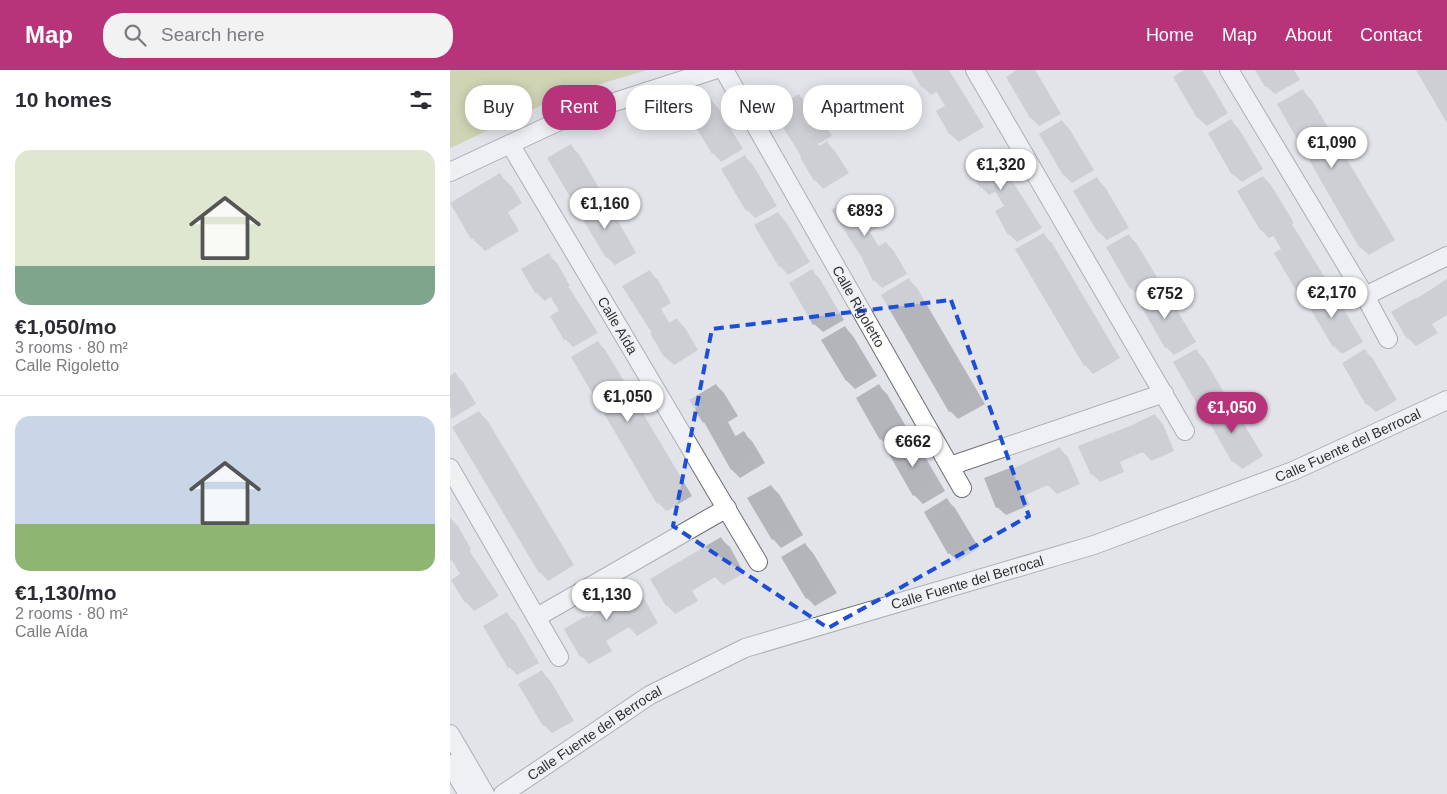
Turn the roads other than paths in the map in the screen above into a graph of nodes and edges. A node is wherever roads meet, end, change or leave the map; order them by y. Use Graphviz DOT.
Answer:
graph roads {
  1 [pos="714,70"];
  2 [pos="724,70"];
  3 [pos="975,70"];
  4 [pos="1229,70"];
  5 [pos="510,144"];
  6 [pos="450,172"];
  7 [pos="1447,256"];
  8 [pos="1365,296"];
  9 [pos="1388,339"];
  10 [pos="1164,393"];
  11 [pos="1447,400"];
  12 [pos="1185,431"];
  13 [pos="950,466"];
  14 [pos="450,468"];
  15 [pos="962,488"];
  16 [pos="726,508"];
  17 [pos="758,562"];
  18 [pos="537,617"];
  19 [pos="559,657"];
  20 [pos="450,734"];
  21 [pos="450,764"];
  22 [pos="468,794"];
  23 [pos="485,794"];
  24 [pos="503,794"];
  1 -- 5 [label="street"];
  2 -- 13 [label="street, Calle Rigoletto"];
  3 -- 10 [label="street"];
  4 -- 8 [label="street"];
  5 -- 6 [label="street"];
  5 -- 16 [label="street, Calle Aída"];
  7 -- 8 [label="street"];
  8 -- 9 [label="street"];
  10 -- 12 [label="street"];
  10 -- 13 [label="street"];
  11 -- 24 [label="street, Calle Fuente del Berrocal"];
  13 -- 15 [label="street, Calle Rigoletto"];
  14 -- 18 [label="street"];
  16 -- 17 [label="street, Calle Aída"];
  16 -- 18 [label="street"];
  18 -- 19 [label="street"];
  20 -- 23 [label="street"];
  21 -- 22 [label="street"];
}
